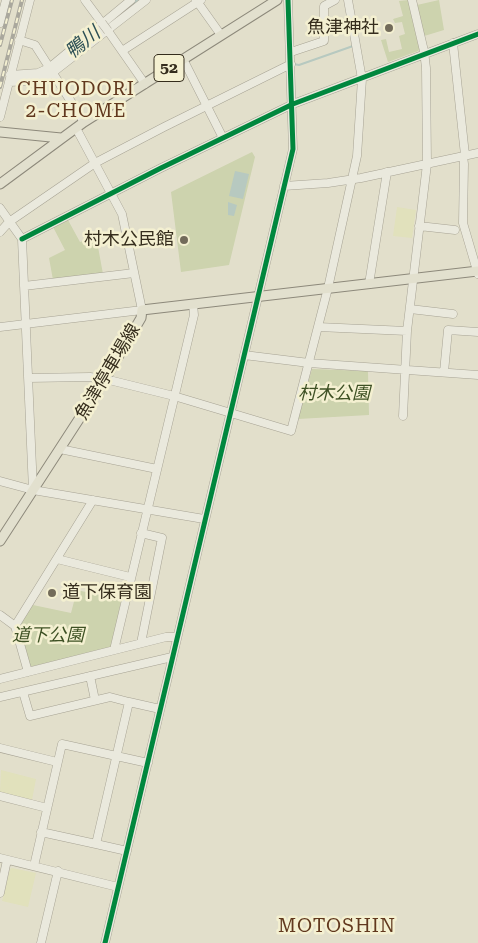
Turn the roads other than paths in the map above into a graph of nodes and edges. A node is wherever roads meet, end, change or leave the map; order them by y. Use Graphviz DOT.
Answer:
graph roads {
  1 [pos="30,0"];
  2 [pos="85,0"];
  3 [pos="131,0"];
  4 [pos="146,0"];
  5 [pos="277,0"];
  6 [pos="288,0"];
  7 [pos="334,0"];
  8 [pos="348,0"];
  9 [pos="412,0"];
  10 [pos="198,1"];
  11 [pos="3,4"];
  12 [pos="0,22"];
  13 [pos="478,34"];
  14 [pos="221,35"];
  15 [pos="19,40"];
  16 [pos="454,43"];
  17 [pos="122,51"];
  18 [pos="290,52"];
  19 [pos="425,54"];
  20 [pos="183,59"];
  21 [pos="291,64"];
  22 [pos="51,70"];
  23 [pos="10,78"];
  24 [pos="362,79"];
  25 [pos="145,84"];
  26 [pos="292,104"];
  27 [pos="208,106"];
  28 [pos="0,117"];
  29 [pos="84,122"];
  30 [pos="76,128"];
  31 [pos="0,132"];
  32 [pos="61,138"];
  33 [pos="223,138"];
  34 [pos="478,153"];
  35 [pos="464,156"];
  36 [pos="95,163"];
  37 [pos="427,164"];
  38 [pos="387,172"];
  39 [pos="351,179"];
  40 [pos="0,184"];
  41 [pos="284,186"];
  42 [pos="111,193"];
  43 [pos="0,208"];
  44 [pos="9,222"];
  45 [pos="419,226"];
  46 [pos="454,230"];
  47 [pos="0,232"];
  48 [pos="22,239"];
  49 [pos="134,272"];
  50 [pos="478,272"];
  51 [pos="413,279"];
  52 [pos="369,284"];
  53 [pos="24,286"];
  54 [pos="328,288"];
  55 [pos="257,297"];
  56 [pos="193,304"];
  57 [pos="410,309"];
  58 [pos="142,310"];
  59 [pos="453,314"];
  60 [pos="25,323"];
  61 [pos="0,326"];
  62 [pos="318,327"];
  63 [pos="407,331"];
  64 [pos="478,332"];
  65 [pos="244,355"];
  66 [pos="309,363"];
  67 [pos="405,369"];
  68 [pos="444,372"];
  69 [pos="478,375"];
  70 [pos="28,378"];
  71 [pos="105,379"];
  72 [pos="174,396"];
  73 [pos="231,413"];
  74 [pos="402,416"];
  75 [pos="60,448"];
  76 [pos="157,469"];
  77 [pos="0,481"];
  78 [pos="33,490"];
  79 [pos="93,500"];
  80 [pos="147,509"];
  81 [pos="204,519"];
  82 [pos="141,533"];
  83 [pos="0,540"];
  84 [pos="57,559"];
  85 [pos="130,577"];
  86 [pos="0,615"];
  87 [pos="15,626"];
  88 [pos="177,637"];
  89 [pos="141,644"];
  90 [pos="114,650"];
  91 [pos="172,657"];
  92 [pos="28,672"];
  93 [pos="90,676"];
  94 [pos="0,679"];
  95 [pos="23,692"];
  96 [pos="0,697"];
  97 [pos="95,700"];
  98 [pos="129,702"];
  99 [pos="160,708"];
  100 [pos="0,748"];
  101 [pos="116,756"];
  102 [pos="57,762"];
  103 [pos="148,763"];
  104 [pos="0,796"];
  105 [pos="46,808"];
  106 [pos="41,832"];
  107 [pos="96,844"];
  108 [pos="127,852"];
  109 [pos="3,859"];
  110 [pos="34,866"];
  111 [pos="58,871"];
  112 [pos="118,887"];
  113 [pos="0,893"];
  114 [pos="42,943"];
  115 [pos="105,943"];
  1 -- 15 [label="street"];
  2 -- 17 [label="street, bridge"];
  3 -- 22 [label="street"];
  4 -- 22 [label="street"];
  5 -- 14 [label="main road, 52"];
  6 -- 18 [label="street"];
  7 -- 18 [label="street"];
  8 -- 24 [label="street"];
  9 -- 19 [label="street"];
  10 -- 14 [label="street"];
  10 -- 17 [label="street"];
  11 -- 12 [label="street"];
  13 -- 16 [label="street"];
  14 -- 20 [label="main road, 52"];
  15 -- 22 [label="street"];
  15 -- 23 [label="street"];
  16 -- 19 [label="street"];
  16 -- 35 [label="street"];
  17 -- 25 [label="street"];
  18 -- 21 [label="street"];
  19 -- 24 [label="street"];
  19 -- 37 [label="street"];
  20 -- 25 [label="main road, 52"];
  20 -- 27 [label="street"];
  21 -- 26 [label="street"];
  21 -- 27 [label="street"];
  22 -- 23 [label="street"];
  22 -- 29 [label="street"];
  23 -- 28 [label="street"];
  24 -- 26 [label="street"];
  24 -- 39 [label="street"];
  25 -- 29 [label="main road, 52"];
  26 -- 33 [label="street"];
  26 -- 41 [label="street"];
  27 -- 33 [label="street"];
  27 -- 36 [label="street"];
  29 -- 30 [label="main road, 52"];
  30 -- 32 [label="main road, 52"];
  30 -- 36 [label="street"];
  31 -- 32 [label="main road"];
  32 -- 40 [label="main road"];
  33 -- 42 [label="street"];
  34 -- 35 [label="street"];
  35 -- 37 [label="street"];
  35 -- 50 [label="street"];
  36 -- 42 [label="street"];
  36 -- 44 [label="street"];
  37 -- 38 [label="street"];
  37 -- 45 [label="street"];
  38 -- 39 [label="street"];
  38 -- 52 [label="street"];
  39 -- 41 [label="street"];
  39 -- 54 [label="street"];
  41 -- 55 [label="street"];
  42 -- 48 [label="street"];
  42 -- 49 [label="street"];
  43 -- 44 [label="street"];
  44 -- 47 [label="street"];
  44 -- 48 [label="street"];
  45 -- 46 [label="street"];
  45 -- 51 [label="street"];
  48 -- 53 [label="street"];
  49 -- 53 [label="street"];
  49 -- 58 [label="street"];
  50 -- 51 [label="main road, 魚津停車場線"];
  51 -- 52 [label="main road, 魚津停車場線"];
  51 -- 57 [label="street"];
  52 -- 54 [label="main road, 魚津停車場線"];
  53 -- 60 [label="street"];
  54 -- 55 [label="main road, 魚津停車場線"];
  54 -- 62 [label="street"];
  55 -- 56 [label="main road, 魚津停車場線"];
  55 -- 65 [label="street"];
  56 -- 58 [label="main road, 魚津停車場線"];
  56 -- 72 [label="street"];
  57 -- 59 [label="street"];
  57 -- 63 [label="street"];
  58 -- 60 [label="street"];
  58 -- 71 [label="main road, 魚津停車場線"];
  60 -- 61 [label="street"];
  60 -- 70 [label="street"];
  62 -- 63 [label="street"];
  62 -- 66 [label="street"];
  63 -- 67 [label="street"];
  64 -- 68 [label="street"];
  65 -- 66 [label="street"];
  65 -- 73 [label="street"];
  66 -- 67 [label="street"];
  66 -- 73 [label="street"];
  67 -- 68 [label="street"];
  67 -- 74 [label="street"];
  68 -- 69 [label="street"];
  70 -- 71 [label="street"];
  70 -- 78 [label="street"];
  71 -- 72 [label="street"];
  71 -- 75 [label="main road, 魚津停車場線"];
  72 -- 73 [label="street"];
  72 -- 76 [label="street"];
  73 -- 81 [label="street"];
  75 -- 76 [label="street"];
  75 -- 78 [label="main road, 魚津停車場線"];
  76 -- 80 [label="street"];
  77 -- 78 [label="street"];
  78 -- 79 [label="street"];
  78 -- 83 [label="main road, 魚津停車場線"];
  79 -- 80 [label="street"];
  79 -- 84 [label="street"];
  80 -- 81 [label="street"];
  80 -- 82 [label="street"];
  81 -- 88 [label="street"];
  82 -- 85 [label="street"];
  82 -- 89 [label="street"];
  84 -- 85 [label="street"];
  84 -- 87 [label="street"];
  85 -- 90 [label="street"];
  86 -- 87 [label="street"];
  87 -- 92 [label="street"];
  88 -- 89 [label="street"];
  88 -- 91 [label="street"];
  89 -- 90 [label="street"];
  90 -- 92 [label="street"];
  91 -- 93 [label="street"];
  91 -- 99 [label="street"];
  92 -- 94 [label="street"];
  93 -- 95 [label="street"];
  93 -- 97 [label="street"];
  95 -- 96 [label="street"];
  95 -- 97 [label="street"];
  97 -- 98 [label="street"];
  98 -- 99 [label="street"];
  98 -- 101 [label="street"];
  99 -- 103 [label="street"];
  100 -- 102 [label="street"];
  101 -- 102 [label="street"];
  101 -- 103 [label="street"];
  101 -- 107 [label="street"];
  102 -- 105 [label="street"];
  103 -- 108 [label="street"];
  104 -- 105 [label="street"];
  105 -- 106 [label="street"];
  106 -- 107 [label="street"];
  106 -- 110 [label="street"];
  107 -- 108 [label="street"];
  108 -- 112 [label="street"];
  109 -- 110 [label="street"];
  109 -- 113 [label="street"];
  110 -- 111 [label="street"];
  111 -- 112 [label="street"];
  111 -- 114 [label="street"];
  112 -- 115 [label="street"];
}
